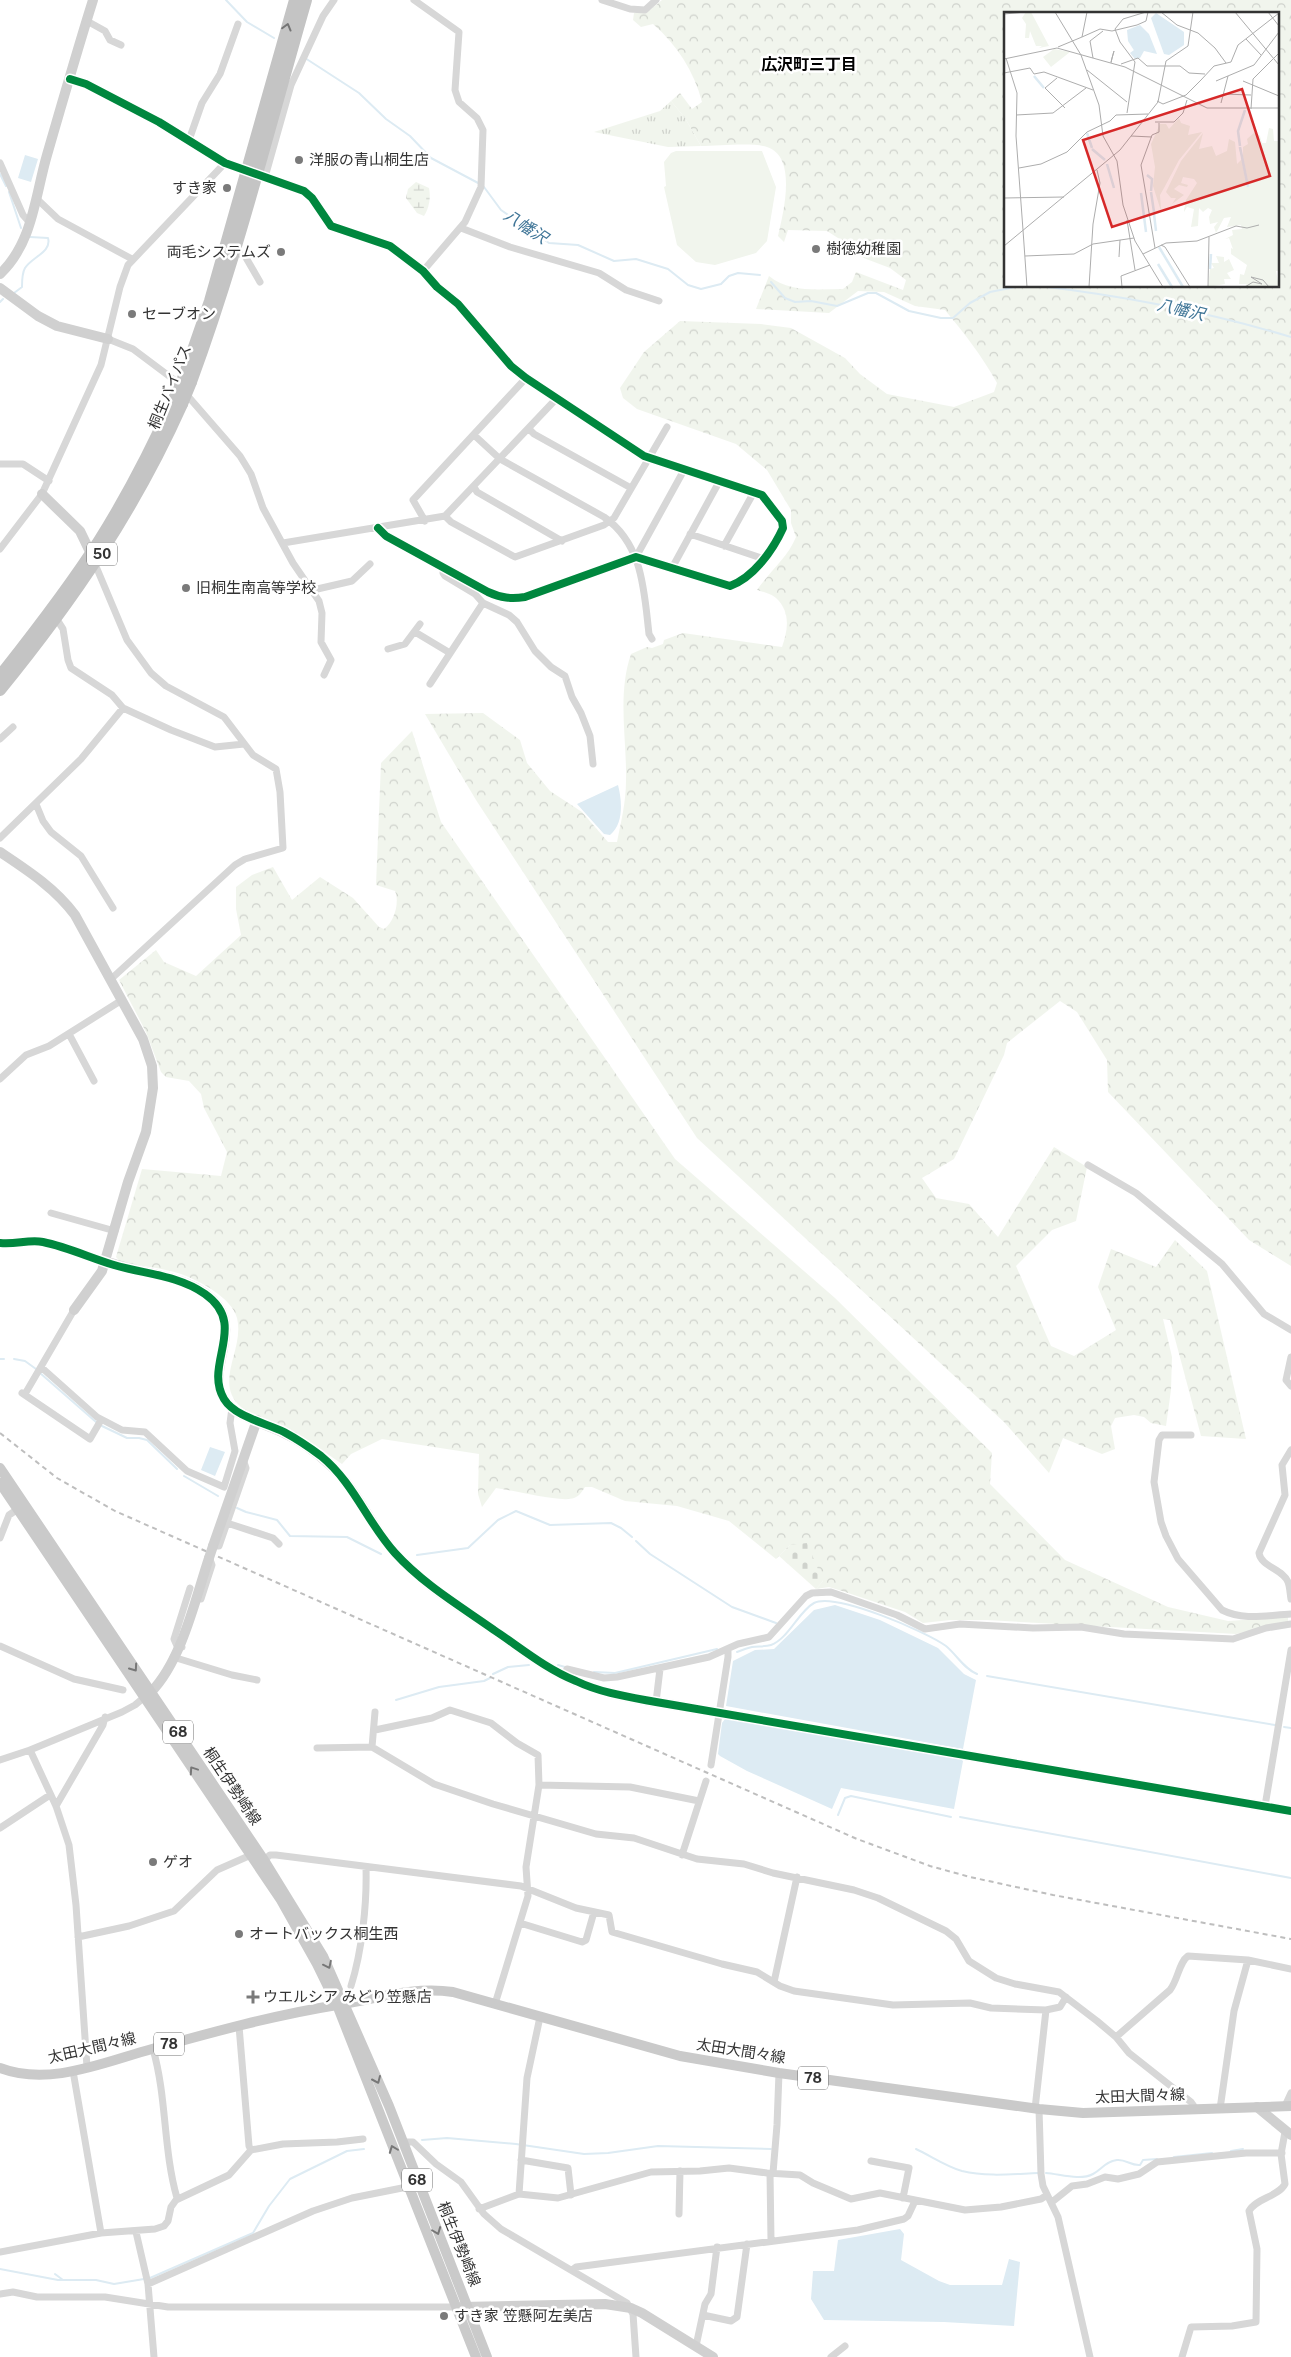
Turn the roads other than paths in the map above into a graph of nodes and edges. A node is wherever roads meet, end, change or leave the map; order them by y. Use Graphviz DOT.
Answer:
graph roads {
  1 [pos="93,0"];
  2 [pos="295,0"];
  3 [pos="306,0"];
  4 [pos="332,0"];
  5 [pos="414,0"];
  6 [pos="602,0"];
  7 [pos="656,0"];
  8 [pos="87,21"];
  9 [pos="238,24"];
  10 [pos="121,45"];
  11 [pos="70,79"];
  12 [pos="189,140"];
  13 [pos="225,162"];
  14 [pos="0,163"];
  15 [pos="257,173"];
  16 [pos="36,198"];
  17 [pos="30,223"];
  18 [pos="461,228"];
  19 [pos="235,252"];
  20 [pos="132,259"];
  21 [pos="422,271"];
  22 [pos="0,274"];
  23 [pos="260,282"];
  24 [pos="0,288"];
  25 [pos="659,301"];
  26 [pos="108,339"];
  27 [pos="526,378"];
  28 [pos="187,379"];
  29 [pos="557,398"];
  30 [pos="666,427"];
  31 [pos="529,429"];
  32 [pos="474,435"];
  33 [pos="649,458"];
  34 [pos="500,459"];
  35 [pos="0,464"];
  36 [pos="684,470"];
  37 [pos="49,481"];
  38 [pos="719,482"];
  39 [pos="474,487"];
  40 [pos="631,488"];
  41 [pos="754,492"];
  42 [pos="42,494"];
  43 [pos="445,516"];
  44 [pos="425,521"];
  45 [pos="610,521"];
  46 [pos="378,528"];
  47 [pos="690,534"];
  48 [pos="562,541"];
  49 [pos="283,543"];
  50 [pos="724,546"];
  51 [pos="0,549"];
  52 [pos="636,556"];
  53 [pos="93,558"];
  54 [pos="764,559"];
  55 [pos="370,564"];
  56 [pos="443,568"];
  57 [pos="672,568"];
  58 [pos="313,590"];
  59 [pos="483,604"];
  60 [pos="56,618"];
  61 [pos="420,624"];
  62 [pos="415,632"];
  63 [pos="652,639"];
  64 [pos="388,649"];
  65 [pos="450,653"];
  66 [pos="324,675"];
  67 [pos="0,676"];
  68 [pos="430,684"];
  69 [pos="0,690"];
  70 [pos="123,708"];
  71 [pos="12,727"];
  72 [pos="0,739"];
  73 [pos="244,744"];
  74 [pos="593,764"];
  75 [pos="36,804"];
  76 [pos="0,838"];
  77 [pos="0,852"];
  78 [pos="114,908"];
  79 [pos="110,980"];
  80 [pos="122,1000"];
  81 [pos="68,1034"];
  82 [pos="0,1079"];
  83 [pos="94,1081"];
  84 [pos="1088,1165"];
  85 [pos="51,1213"];
  86 [pos="115,1231"];
  87 [pos="0,1243"];
  88 [pos="106,1261"];
  89 [pos="74,1310"];
  90 [pos="1291,1330"];
  91 [pos="1291,1357"];
  92 [pos="41,1367"];
  93 [pos="1291,1386"];
  94 [pos="232,1408"];
  95 [pos="101,1420"];
  96 [pos="257,1420"];
  97 [pos="1191,1435"];
  98 [pos="1291,1450"];
  99 [pos="243,1459"];
  100 [pos="0,1468"];
  101 [pos="0,1483"];
  102 [pos="1288,1496"];
  103 [pos="0,1512"];
  104 [pos="14,1512"];
  105 [pos="227,1524"];
  106 [pos="0,1538"];
  107 [pos="279,1544"];
  108 [pos="215,1546"];
  109 [pos="190,1588"];
  110 [pos="1291,1599"];
  111 [pos="1291,1614"];
  112 [pos="1291,1624"];
  113 [pos="0,1646"];
  114 [pos="728,1649"];
  115 [pos="1291,1650"];
  116 [pos="176,1652"];
  117 [pos="660,1669"];
  118 [pos="564,1676"];
  119 [pos="257,1680"];
  120 [pos="123,1690"];
  121 [pos="147,1695"];
  122 [pos="656,1702"];
  123 [pos="375,1712"];
  124 [pos="719,1713"];
  125 [pos="105,1717"];
  126 [pos="375,1730"];
  127 [pos="372,1747"];
  128 [pos="318,1748"];
  129 [pos="30,1750"];
  130 [pos="0,1760"];
  131 [pos="711,1765"];
  132 [pos="706,1781"];
  133 [pos="539,1786"];
  134 [pos="50,1795"];
  135 [pos="699,1801"];
  136 [pos="56,1806"];
  137 [pos="1265,1806"];
  138 [pos="1291,1811"];
  139 [pos="535,1816"];
  140 [pos="0,1828"];
  141 [pos="251,1855"];
  142 [pos="682,1855"];
  143 [pos="264,1860"];
  144 [pos="366,1868"];
  145 [pos="797,1877"];
  146 [pos="528,1889"];
  147 [pos="594,1912"];
  148 [pos="520,1923"];
  149 [pos="78,1937"];
  150 [pos="1248,1960"];
  151 [pos="1291,1969"];
  152 [pos="774,1982"];
  153 [pos="351,1986"];
  154 [pos="1066,1997"];
  155 [pos="341,2004"];
  156 [pos="495,2004"];
  157 [pos="1046,2010"];
  158 [pos="540,2017"];
  159 [pos="240,2026"];
  160 [pos="1116,2037"];
  161 [pos="153,2049"];
  162 [pos="87,2067"];
  163 [pos="0,2068"];
  164 [pos="73,2071"];
  165 [pos="779,2073"];
  166 [pos="1291,2093"];
  167 [pos="1288,2106"];
  168 [pos="1257,2107"];
  169 [pos="1037,2109"];
  170 [pos="1220,2109"];
  171 [pos="1196,2110"];
  172 [pos="1288,2134"];
  173 [pos="363,2139"];
  174 [pos="403,2142"];
  175 [pos="251,2150"];
  176 [pos="1282,2152"];
  177 [pos="521,2160"];
  178 [pos="872,2161"];
  179 [pos="680,2171"];
  180 [pos="772,2173"];
  181 [pos="407,2187"];
  182 [pos="519,2194"];
  183 [pos="570,2194"];
  184 [pos="177,2198"];
  185 [pos="903,2198"];
  186 [pos="1049,2199"];
  187 [pos="915,2201"];
  188 [pos="479,2209"];
  189 [pos="679,2214"];
  190 [pos="136,2232"];
  191 [pos="101,2233"];
  192 [pos="772,2240"];
  193 [pos="747,2244"];
  194 [pos="718,2247"];
  195 [pos="0,2252"];
  196 [pos="572,2270"];
  197 [pos="148,2284"];
  198 [pos="0,2294"];
  199 [pos="149,2304"];
  200 [pos="456,2307"];
  201 [pos="468,2307"];
  202 [pos="631,2308"];
  203 [pos="703,2315"];
  204 [pos="845,2346"];
  205 [pos="701,2351"];
  206 [pos="154,2357"];
  207 [pos="476,2357"];
  208 [pos="487,2357"];
  209 [pos="636,2357"];
  210 [pos="713,2357"];
  211 [pos="831,2357"];
  212 [pos="1090,2357"];
  213 [pos="1182,2357"];
  1 -- 8 [label="street"];
  15 -- 2 [label="highway, 桐生バイパス / 50, one-way"];
  3 -- 15 [label="highway, 桐生バイパス / 50"];
  4 -- 15 [label="street"];
  5 -- 18 [label="street"];
  6 -- 7 [label="street"];
  8 -- 10 [label="street"];
  8 -- 11 [label="street"];
  9 -- 12 [label="street"];
  11 -- 12 [label="street"];
  11 -- 16 [label="street"];
  12 -- 13 [label="street"];
  13 -- 15 [label="street"];
  13 -- 20 [label="street"];
  14 -- 17 [label="street"];
  15 -- 19 [label="highway, 桐生バイパス / 50"];
  15 -- 21 [label="street"];
  15 -- 28 [label="highway, 桐生バイパス / 50"];
  16 -- 17 [label="street"];
  16 -- 20 [label="street"];
  17 -- 22 [label="street"];
  18 -- 21 [label="street"];
  18 -- 25 [label="street"];
  19 -- 23 [label="street"];
  19 -- 28 [label="highway, 桐生バイパス / 50"];
  20 -- 26 [label="street"];
  21 -- 27 [label="street"];
  24 -- 26 [label="street"];
  26 -- 37 [label="street"];
  26 -- 49 [label="street"];
  27 -- 29 [label="street"];
  27 -- 32 [label="street"];
  28 -- 53 [label="highway, 桐生バイパス / 50, bridge"];
  29 -- 31 [label="street"];
  29 -- 33 [label="street"];
  30 -- 33 [label="street"];
  31 -- 34 [label="street"];
  31 -- 40 [label="street"];
  32 -- 34 [label="street"];
  32 -- 44 [label="street"];
  33 -- 36 [label="street"];
  33 -- 40 [label="street"];
  34 -- 39 [label="street"];
  34 -- 45 [label="street"];
  35 -- 37 [label="street"];
  36 -- 38 [label="street"];
  36 -- 52 [label="street"];
  37 -- 42 [label="street"];
  38 -- 41 [label="street"];
  38 -- 47 [label="street"];
  39 -- 43 [label="street"];
  39 -- 48 [label="street"];
  40 -- 45 [label="street"];
  41 -- 50 [label="street"];
  41 -- 54 [label="street"];
  42 -- 51 [label="street"];
  42 -- 53 [label="street"];
  43 -- 44 [label="street"];
  43 -- 48 [label="street"];
  44 -- 46 [label="street"];
  45 -- 48 [label="street"];
  45 -- 52 [label="street"];
  46 -- 49 [label="street"];
  46 -- 56 [label="street"];
  47 -- 50 [label="street"];
  47 -- 57 [label="street"];
  49 -- 58 [label="street"];
  50 -- 54 [label="street"];
  52 -- 56 [label="street"];
  52 -- 57 [label="street"];
  52 -- 63 [label="street"];
  53 -- 60 [label="highway, 桐生バイパス / 50"];
  53 -- 67 [label="highway, 桐生バイパス / 50"];
  53 -- 73 [label="street"];
  54 -- 57 [label="street"];
  55 -- 58 [label="street"];
  56 -- 59 [label="street"];
  58 -- 66 [label="street"];
  59 -- 65 [label="street"];
  59 -- 74 [label="street"];
  60 -- 69 [label="highway, 桐生バイパス / 50"];
  60 -- 70 [label="street"];
  61 -- 62 [label="street"];
  62 -- 64 [label="street"];
  62 -- 65 [label="street"];
  65 -- 68 [label="street"];
  70 -- 73 [label="street"];
  70 -- 75 [label="street"];
  71 -- 72 [label="street"];
  73 -- 79 [label="street"];
  75 -- 76 [label="street"];
  75 -- 78 [label="street"];
  77 -- 79 [label="street"];
  79 -- 80 [label="street"];
  80 -- 81 [label="street"];
  80 -- 86 [label="street"];
  81 -- 82 [label="street"];
  81 -- 83 [label="street"];
  84 -- 90 [label="street"];
  85 -- 86 [label="street"];
  86 -- 88 [label="street"];
  87 -- 88 [label="street"];
  88 -- 89 [label="street"];
  88 -- 94 [label="street"];
  89 -- 92 [label="street"];
  91 -- 93 [label="street"];
  92 -- 95 [label="street"];
  92 -- 95 [label="street"];
  94 -- 95 [label="street"];
  94 -- 96 [label="street"];
  96 -- 99 [label="street"];
  96 -- 118 [label="street"];
  97 -- 111 [label="street"];
  98 -- 102 [label="street"];
  99 -- 105 [label="street"];
  99 -- 108 [label="street"];
  100 -- 121 [label="main road, 桐生伊勢崎線 / 68, one-way"];
  101 -- 104 [label="main road, 桐生伊勢崎線 / 68"];
  102 -- 110 [label="street"];
  103 -- 104 [label="street"];
  104 -- 106 [label="street"];
  104 -- 121 [label="main road, 桐生伊勢崎線 / 68"];
  105 -- 107 [label="street"];
  105 -- 108 [label="street"];
  108 -- 116 [label="street, bridge"];
  109 -- 116 [label="street"];
  112 -- 114 [label="street"];
  113 -- 120 [label="street"];
  114 -- 117 [label="street"];
  114 -- 124 [label="street"];
  115 -- 137 [label="street"];
  116 -- 119 [label="street"];
  116 -- 121 [label="street"];
  117 -- 118 [label="street"];
  117 -- 122 [label="street"];
  118 -- 122 [label="street"];
  121 -- 125 [label="street"];
  141 -- 121 [label="main road, 桐生伊勢崎線 / 68, one-way"];
  121 -- 143 [label="main road, 桐生伊勢崎線 / 68"];
  122 -- 124 [label="street"];
  123 -- 126 [label="street"];
  124 -- 131 [label="street"];
  124 -- 137 [label="street"];
  125 -- 129 [label="street"];
  125 -- 136 [label="street"];
  126 -- 127 [label="street"];
  126 -- 133 [label="street"];
  127 -- 128 [label="street"];
  127 -- 139 [label="street"];
  129 -- 130 [label="street"];
  129 -- 134 [label="street"];
  132 -- 135 [label="street"];
  133 -- 135 [label="street"];
  133 -- 139 [label="street"];
  134 -- 136 [label="street"];
  134 -- 140 [label="street"];
  135 -- 142 [label="street"];
  136 -- 149 [label="street"];
  137 -- 138 [label="street"];
  139 -- 142 [label="street"];
  139 -- 146 [label="street"];
  141 -- 149 [label="street"];
  141 -- 155 [label="main road, 桐生伊勢崎線 / 68"];
  142 -- 145 [label="street"];
  143 -- 144 [label="street"];
  143 -- 155 [label="main road, 桐生伊勢崎線 / 68, one-way"];
  144 -- 146 [label="street"];
  144 -- 153 [label="street"];
  145 -- 152 [label="street"];
  145 -- 154 [label="street"];
  146 -- 147 [label="street"];
  146 -- 148 [label="street"];
  147 -- 148 [label="street"];
  147 -- 152 [label="street"];
  148 -- 156 [label="street"];
  149 -- 162 [label="street"];
  150 -- 151 [label="street"];
  150 -- 160 [label="street"];
  150 -- 170 [label="street"];
  152 -- 157 [label="street"];
  154 -- 157 [label="street"];
  154 -- 160 [label="street"];
  155 -- 156 [label="main road, 太田大間々線 / 78"];
  155 -- 159 [label="main road, 太田大間々線 / 78"];
  155 -- 174 [label="main road, 桐生伊勢崎線 / 68, one-way"];
  181 -- 155 [label="main road, 桐生伊勢崎線 / 68, one-way"];
  156 -- 158 [label="main road, 太田大間々線 / 78"];
  157 -- 169 [label="street"];
  158 -- 165 [label="main road, 太田大間々線 / 78"];
  158 -- 177 [label="street"];
  159 -- 161 [label="main road, 太田大間々線 / 78"];
  159 -- 175 [label="street"];
  160 -- 171 [label="street"];
  161 -- 162 [label="main road, 太田大間々線 / 78"];
  161 -- 184 [label="street"];
  162 -- 164 [label="main road, 太田大間々線 / 78"];
  163 -- 164 [label="main road, 太田大間々線 / 78"];
  164 -- 191 [label="street"];
  165 -- 169 [label="main road, 太田大間々線 / 78"];
  165 -- 180 [label="street"];
  166 -- 167 [label="street"];
  167 -- 168 [label="main road, 太田大間々線 / 78"];
  168 -- 170 [label="main road, 太田大間々線 / 78"];
  168 -- 172 [label="street"];
  169 -- 171 [label="main road, 太田大間々線 / 78"];
  169 -- 186 [label="street"];
  170 -- 171 [label="main road, 太田大間々線 / 78"];
  172 -- 176 [label="street"];
  173 -- 175 [label="street"];
  174 -- 188 [label="street"];
  174 -- 201 [label="main road, 桐生伊勢崎線 / 68, one-way"];
  175 -- 184 [label="street"];
  176 -- 186 [label="street"];
  176 -- 213 [label="street"];
  177 -- 182 [label="street"];
  177 -- 183 [label="street"];
  178 -- 185 [label="street"];
  179 -- 180 [label="street"];
  179 -- 183 [label="street"];
  179 -- 189 [label="street"];
  180 -- 185 [label="street"];
  180 -- 192 [label="street"];
  181 -- 197 [label="street"];
  181 -- 200 [label="main road, 桐生伊勢崎線 / 68"];
  182 -- 183 [label="street"];
  182 -- 188 [label="street"];
  184 -- 190 [label="street"];
  185 -- 187 [label="street"];
  186 -- 187 [label="street"];
  186 -- 212 [label="street"];
  187 -- 192 [label="street"];
  188 -- 196 [label="street"];
  190 -- 191 [label="street"];
  190 -- 197 [label="street"];
  191 -- 195 [label="street"];
  192 -- 193 [label="street"];
  193 -- 194 [label="street"];
  193 -- 203 [label="street"];
  194 -- 196 [label="street"];
  194 -- 203 [label="street"];
  196 -- 202 [label="street"];
  197 -- 199 [label="street"];
  198 -- 199 [label="street"];
  199 -- 200 [label="street"];
  199 -- 206 [label="street"];
  200 -- 201 [label="street"];
  200 -- 207 [label="main road, 桐生伊勢崎線 / 68"];
  201 -- 202 [label="street"];
  201 -- 208 [label="main road, 桐生伊勢崎線 / 68"];
  202 -- 205 [label="street"];
  202 -- 209 [label="street"];
  203 -- 205 [label="street"];
  204 -- 211 [label="street"];
  205 -- 210 [label="street"];
}
